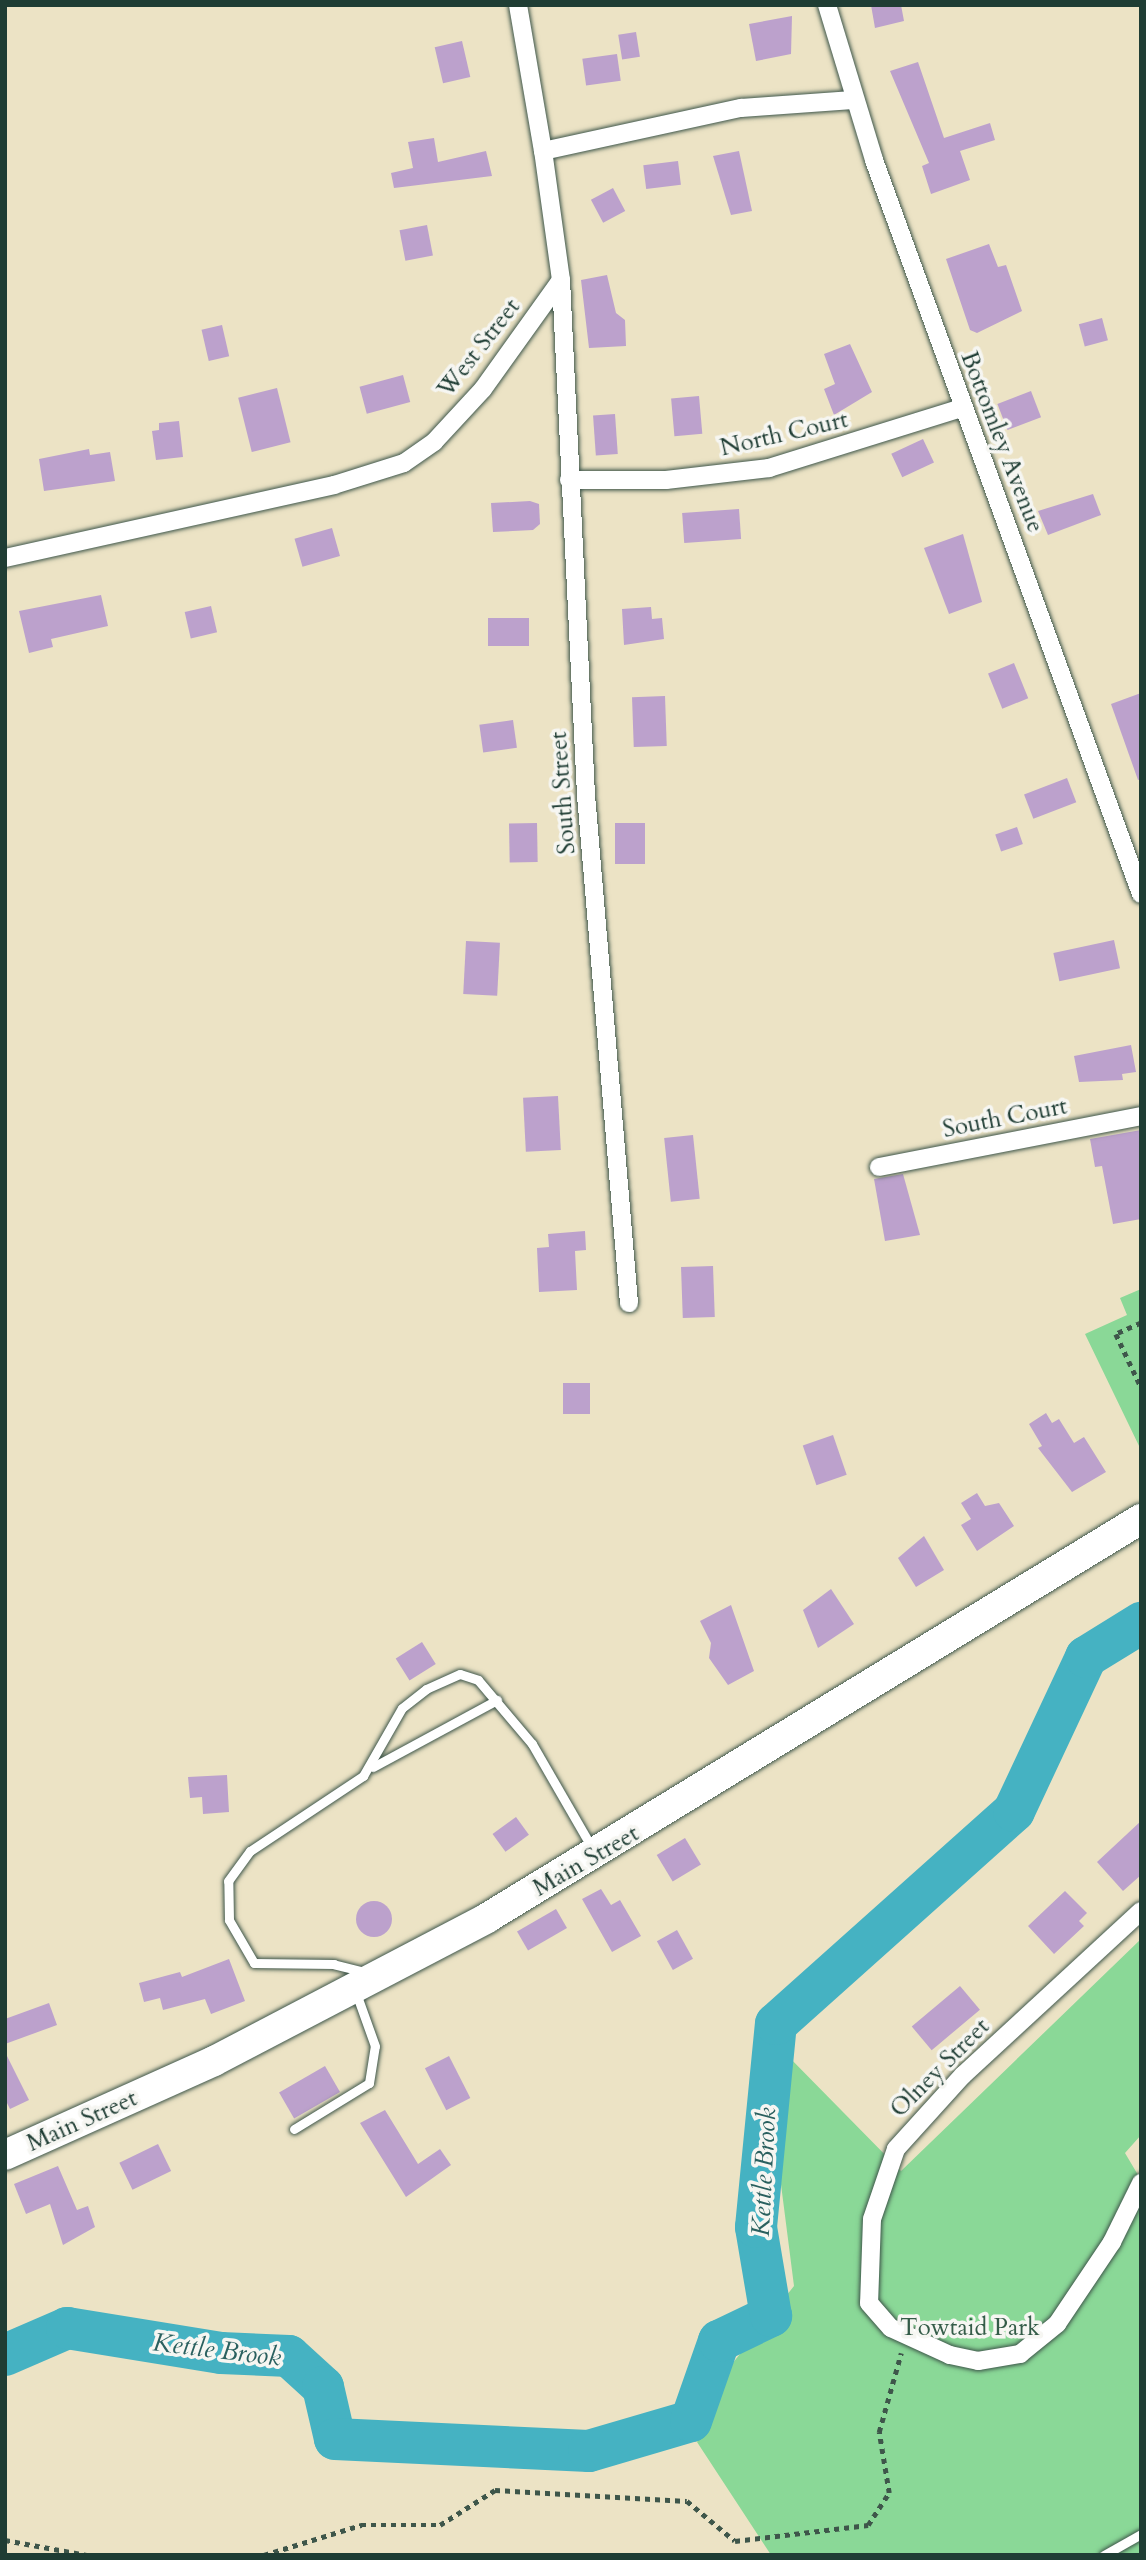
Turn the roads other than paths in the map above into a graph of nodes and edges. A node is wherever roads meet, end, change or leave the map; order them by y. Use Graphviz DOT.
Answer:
graph roads {
  1 [pos="518,5"];
  2 [pos="827,5"];
  3 [pos="853,100"];
  4 [pos="543,151"];
  5 [pos="561,280"];
  6 [pos="962,408"];
  7 [pos="569,480"];
  8 [pos="5,558"];
  9 [pos="1141,894"];
  10 [pos="1141,1116"];
  11 [pos="879,1167"];
  12 [pos="629,1303"];
  13 [pos="1141,1519"];
  14 [pos="497,1700"];
  15 [pos="373,1766"];
  16 [pos="596,1856"];
  17 [pos="1141,1911"];
  18 [pos="366,1982"];
  19 [pos="295,2129"];
  20 [pos="5,2155"];
  21 [pos="1141,2183"];
  22 [pos="1141,2534"];
  23 [pos="1104,2555"];
  1 -- 4 [label="street"];
  2 -- 3 [label="street, Bottomley Avenue"];
  3 -- 4 [label="street"];
  3 -- 6 [label="street, Bottomley Avenue"];
  4 -- 5 [label="street"];
  5 -- 7 [label="street, South Street"];
  5 -- 8 [label="street, West Street"];
  6 -- 7 [label="street, North Court"];
  6 -- 9 [label="street, Bottomley Avenue"];
  7 -- 12 [label="street, South Street"];
  10 -- 11 [label="street, South Court"];
  13 -- 16 [label="highway, Main Street"];
  14 -- 15 [label="lane"];
  14 -- 15 [label="lane"];
  14 -- 16 [label="lane"];
  15 -- 18 [label="lane"];
  16 -- 18 [label="highway, Main Street"];
  17 -- 21 [label="street, Olney Street"];
  18 -- 19 [label="lane"];
  18 -- 20 [label="highway, Main Street"];
  22 -- 23 [label="lane"];
}
